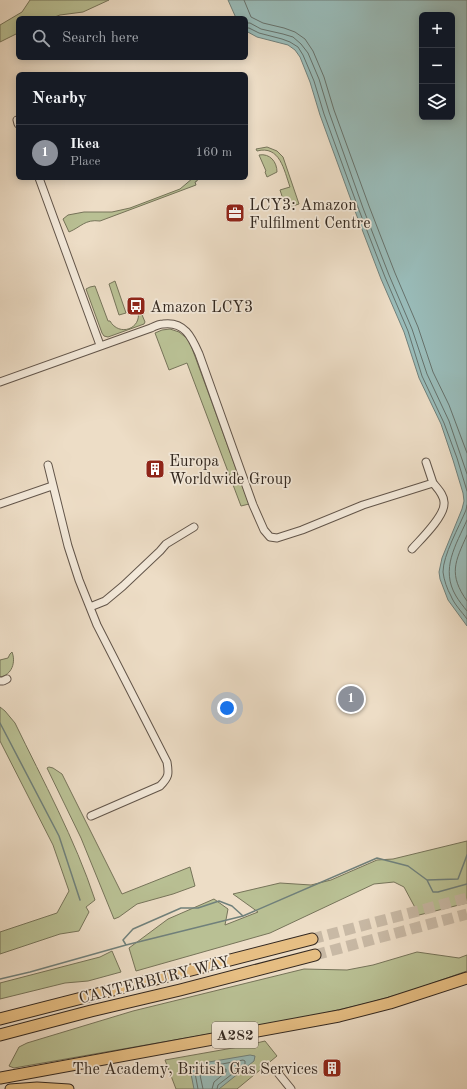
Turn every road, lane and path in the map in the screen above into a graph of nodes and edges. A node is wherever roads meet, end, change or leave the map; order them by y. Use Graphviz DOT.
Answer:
graph roads {
  1 [pos="40,180"];
  2 [pos="100,346"];
  3 [pos="0,382"];
  4 [pos="426,462"];
  5 [pos="48,465"];
  6 [pos="433,483"];
  7 [pos="52,486"];
  8 [pos="0,504"];
  9 [pos="194,527"];
  10 [pos="412,549"];
  11 [pos="90,607"];
  12 [pos="92,816"];
  13 [pos="312,939"];
  14 [pos="315,955"];
  15 [pos="467,978"];
  16 [pos="0,1019"];
  17 [pos="0,1034"];
  18 [pos="279,1068"];
  19 [pos="0,1078"];
  20 [pos="10,1089"];
  21 [pos="69,1089"];
  22 [pos="291,1089"];
  1 -- 2 [label="street"];
  2 -- 3 [label="street"];
  2 -- 6 [label="street"];
  4 -- 6 [label="street"];
  5 -- 7 [label="street"];
  6 -- 10 [label="street"];
  7 -- 8 [label="street"];
  7 -- 11 [label="street"];
  9 -- 11 [label="street"];
  11 -- 12 [label="street"];
  13 -- 16 [label="highway, CANTERBURY WAY"];
  14 -- 17 [label="highway, CANTERBURY WAY"];
  15 -- 19 [label="highway, A282"];
  18 -- 22 [label="street"];
  20 -- 21 [label="main road"];
}
